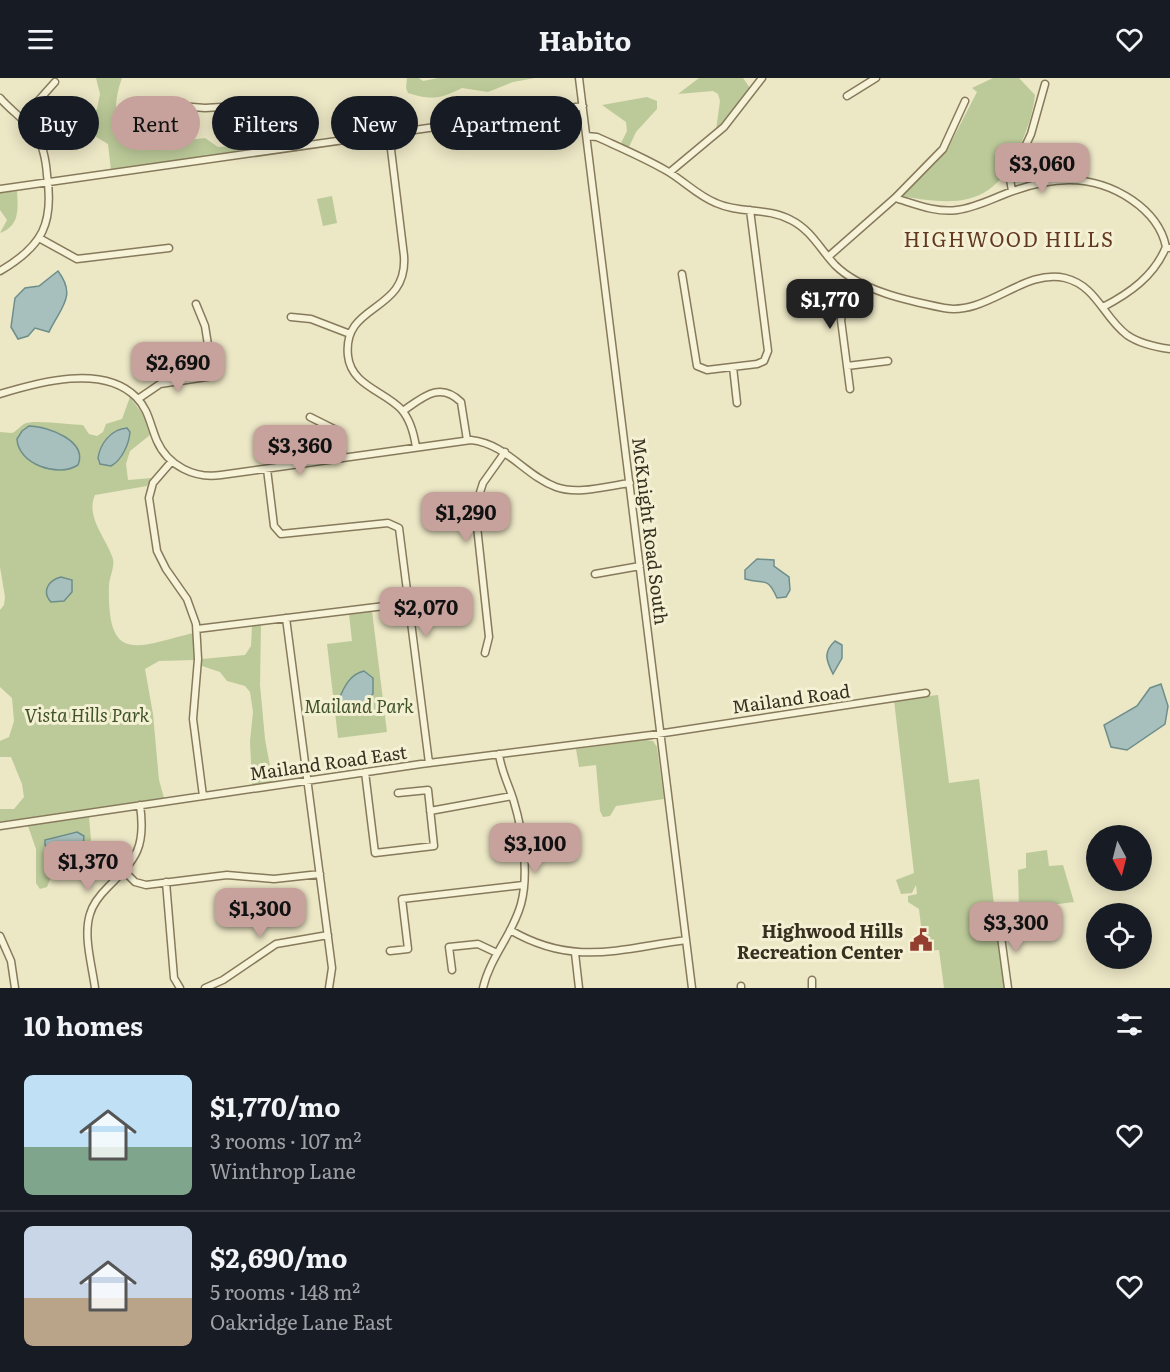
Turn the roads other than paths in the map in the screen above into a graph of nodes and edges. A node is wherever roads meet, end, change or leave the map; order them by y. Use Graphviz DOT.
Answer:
graph roads {
  1 [pos="579,78"];
  2 [pos="762,78"];
  3 [pos="876,78"];
  4 [pos="56,82"];
  5 [pos="1045,84"];
  6 [pos="43,96"];
  7 [pos="847,96"];
  8 [pos="0,98"];
  9 [pos="965,101"];
  10 [pos="583,106"];
  11 [pos="18,114"];
  12 [pos="418,129"];
  13 [pos="587,136"];
  14 [pos="42,150"];
  15 [pos="273,150"];
  16 [pos="391,150"];
  17 [pos="670,172"];
  18 [pos="48,182"];
  19 [pos="0,189"];
  20 [pos="1012,191"];
  21 [pos="895,198"];
  22 [pos="750,210"];
  23 [pos="39,238"];
  24 [pos="1168,247"];
  25 [pos="169,248"];
  26 [pos="828,257"];
  27 [pos="0,270"];
  28 [pos="682,274"];
  29 [pos="862,283"];
  30 [pos="196,304"];
  31 [pos="1103,307"];
  32 [pos="291,317"];
  33 [pos="350,334"];
  34 [pos="1170,349"];
  35 [pos="888,361"];
  36 [pos="847,366"];
  37 [pos="734,367"];
  38 [pos="850,389"];
  39 [pos="0,394"];
  40 [pos="138,399"];
  41 [pos="737,403"];
  42 [pos="403,411"];
  43 [pos="310,417"];
  44 [pos="467,440"];
  45 [pos="416,447"];
  46 [pos="505,452"];
  47 [pos="343,458"];
  48 [pos="172,461"];
  49 [pos="267,469"];
  50 [pos="630,483"];
  51 [pos="640,566"];
  52 [pos="595,573"];
  53 [pos="409,603"];
  54 [pos="286,618"];
  55 [pos="197,629"];
  56 [pos="485,653"];
  57 [pos="926,693"];
  58 [pos="660,732"];
  59 [pos="499,753"];
  60 [pos="429,763"];
  61 [pos="365,772"];
  62 [pos="306,781"];
  63 [pos="398,793"];
  64 [pos="203,796"];
  65 [pos="512,796"];
  66 [pos="140,805"];
  67 [pos="430,811"];
  68 [pos="0,826"];
  69 [pos="561,852"];
  70 [pos="522,855"];
  71 [pos="124,871"];
  72 [pos="320,873"];
  73 [pos="166,882"];
  74 [pos="524,885"];
  75 [pos="999,922"];
  76 [pos="510,930"];
  77 [pos="328,935"];
  78 [pos="0,936"];
  79 [pos="686,940"];
  80 [pos="3,950"];
  81 [pos="390,951"];
  82 [pos="496,953"];
  83 [pos="575,953"];
  84 [pos="452,970"];
  85 [pos="812,980"];
  86 [pos="15,988"];
  87 [pos="95,988"];
  88 [pos="180,988"];
  89 [pos="205,988"];
  90 [pos="330,988"];
  91 [pos="483,988"];
  92 [pos="579,988"];
  93 [pos="692,988"];
  94 [pos="812,988"];
  95 [pos="1008,988"];
  1 -- 10 [label="street, McKnight Road South"];
  2 -- 17 [label="street"];
  3 -- 7 [label="street"];
  4 -- 6 [label="street"];
  5 -- 20 [label="street"];
  8 -- 11 [label="street"];
  9 -- 21 [label="street"];
  10 -- 12 [label="street"];
  10 -- 13 [label="street, McKnight Road South"];
  13 -- 17 [label="street"];
  13 -- 50 [label="street, McKnight Road South"];
  14 -- 18 [label="street"];
  15 -- 18 [label="street"];
  16 -- 33 [label="street"];
  17 -- 22 [label="street"];
  18 -- 19 [label="street"];
  18 -- 23 [label="street"];
  20 -- 21 [label="street"];
  20 -- 24 [label="street"];
  21 -- 26 [label="street"];
  22 -- 26 [label="street"];
  22 -- 37 [label="street"];
  23 -- 25 [label="street"];
  23 -- 27 [label="street"];
  24 -- 31 [label="street"];
  26 -- 29 [label="street"];
  28 -- 37 [label="street"];
  29 -- 31 [label="street"];
  29 -- 36 [label="street"];
  30 -- 40 [label="street"];
  31 -- 34 [label="street"];
  32 -- 33 [label="street"];
  33 -- 42 [label="street"];
  35 -- 36 [label="street"];
  36 -- 38 [label="street"];
  37 -- 41 [label="street"];
  39 -- 40 [label="street"];
  40 -- 48 [label="street"];
  42 -- 44 [label="street"];
  42 -- 45 [label="street"];
  43 -- 47 [label="street"];
  44 -- 45 [label="street"];
  44 -- 46 [label="street"];
  45 -- 47 [label="street"];
  46 -- 50 [label="street"];
  46 -- 56 [label="street"];
  47 -- 49 [label="street"];
  48 -- 49 [label="street"];
  48 -- 55 [label="street"];
  49 -- 53 [label="street"];
  50 -- 51 [label="street, McKnight Road South"];
  51 -- 52 [label="street"];
  51 -- 58 [label="street, McKnight Road South"];
  53 -- 54 [label="street"];
  53 -- 60 [label="street"];
  54 -- 55 [label="street"];
  54 -- 62 [label="street"];
  55 -- 64 [label="street"];
  57 -- 58 [label="street, Mailand Road"];
  58 -- 59 [label="street, Mailand Road East"];
  58 -- 79 [label="street, McKnight Road South"];
  59 -- 60 [label="street, Mailand Road East"];
  59 -- 65 [label="street"];
  60 -- 61 [label="street, Mailand Road East"];
  61 -- 62 [label="street, Mailand Road East"];
  61 -- 67 [label="street"];
  62 -- 64 [label="street, Mailand Road East"];
  62 -- 72 [label="street"];
  63 -- 67 [label="street"];
  64 -- 66 [label="street, Mailand Road East"];
  65 -- 67 [label="street"];
  65 -- 70 [label="street"];
  66 -- 68 [label="street, Mailand Road East"];
  66 -- 71 [label="street"];
  69 -- 70 [label="street"];
  70 -- 74 [label="street"];
  71 -- 73 [label="street"];
  71 -- 87 [label="street"];
  72 -- 73 [label="street"];
  72 -- 77 [label="street"];
  73 -- 88 [label="street"];
  74 -- 76 [label="street"];
  74 -- 81 [label="street"];
  75 -- 95 [label="street"];
  76 -- 82 [label="street"];
  76 -- 83 [label="street"];
  77 -- 89 [label="street"];
  77 -- 90 [label="street"];
  78 -- 80 [label="street"];
  79 -- 83 [label="street"];
  79 -- 93 [label="street, McKnight Road South"];
  80 -- 86 [label="street"];
  82 -- 84 [label="street"];
  82 -- 91 [label="street"];
  83 -- 92 [label="street"];
  85 -- 94 [label="street"];
}
